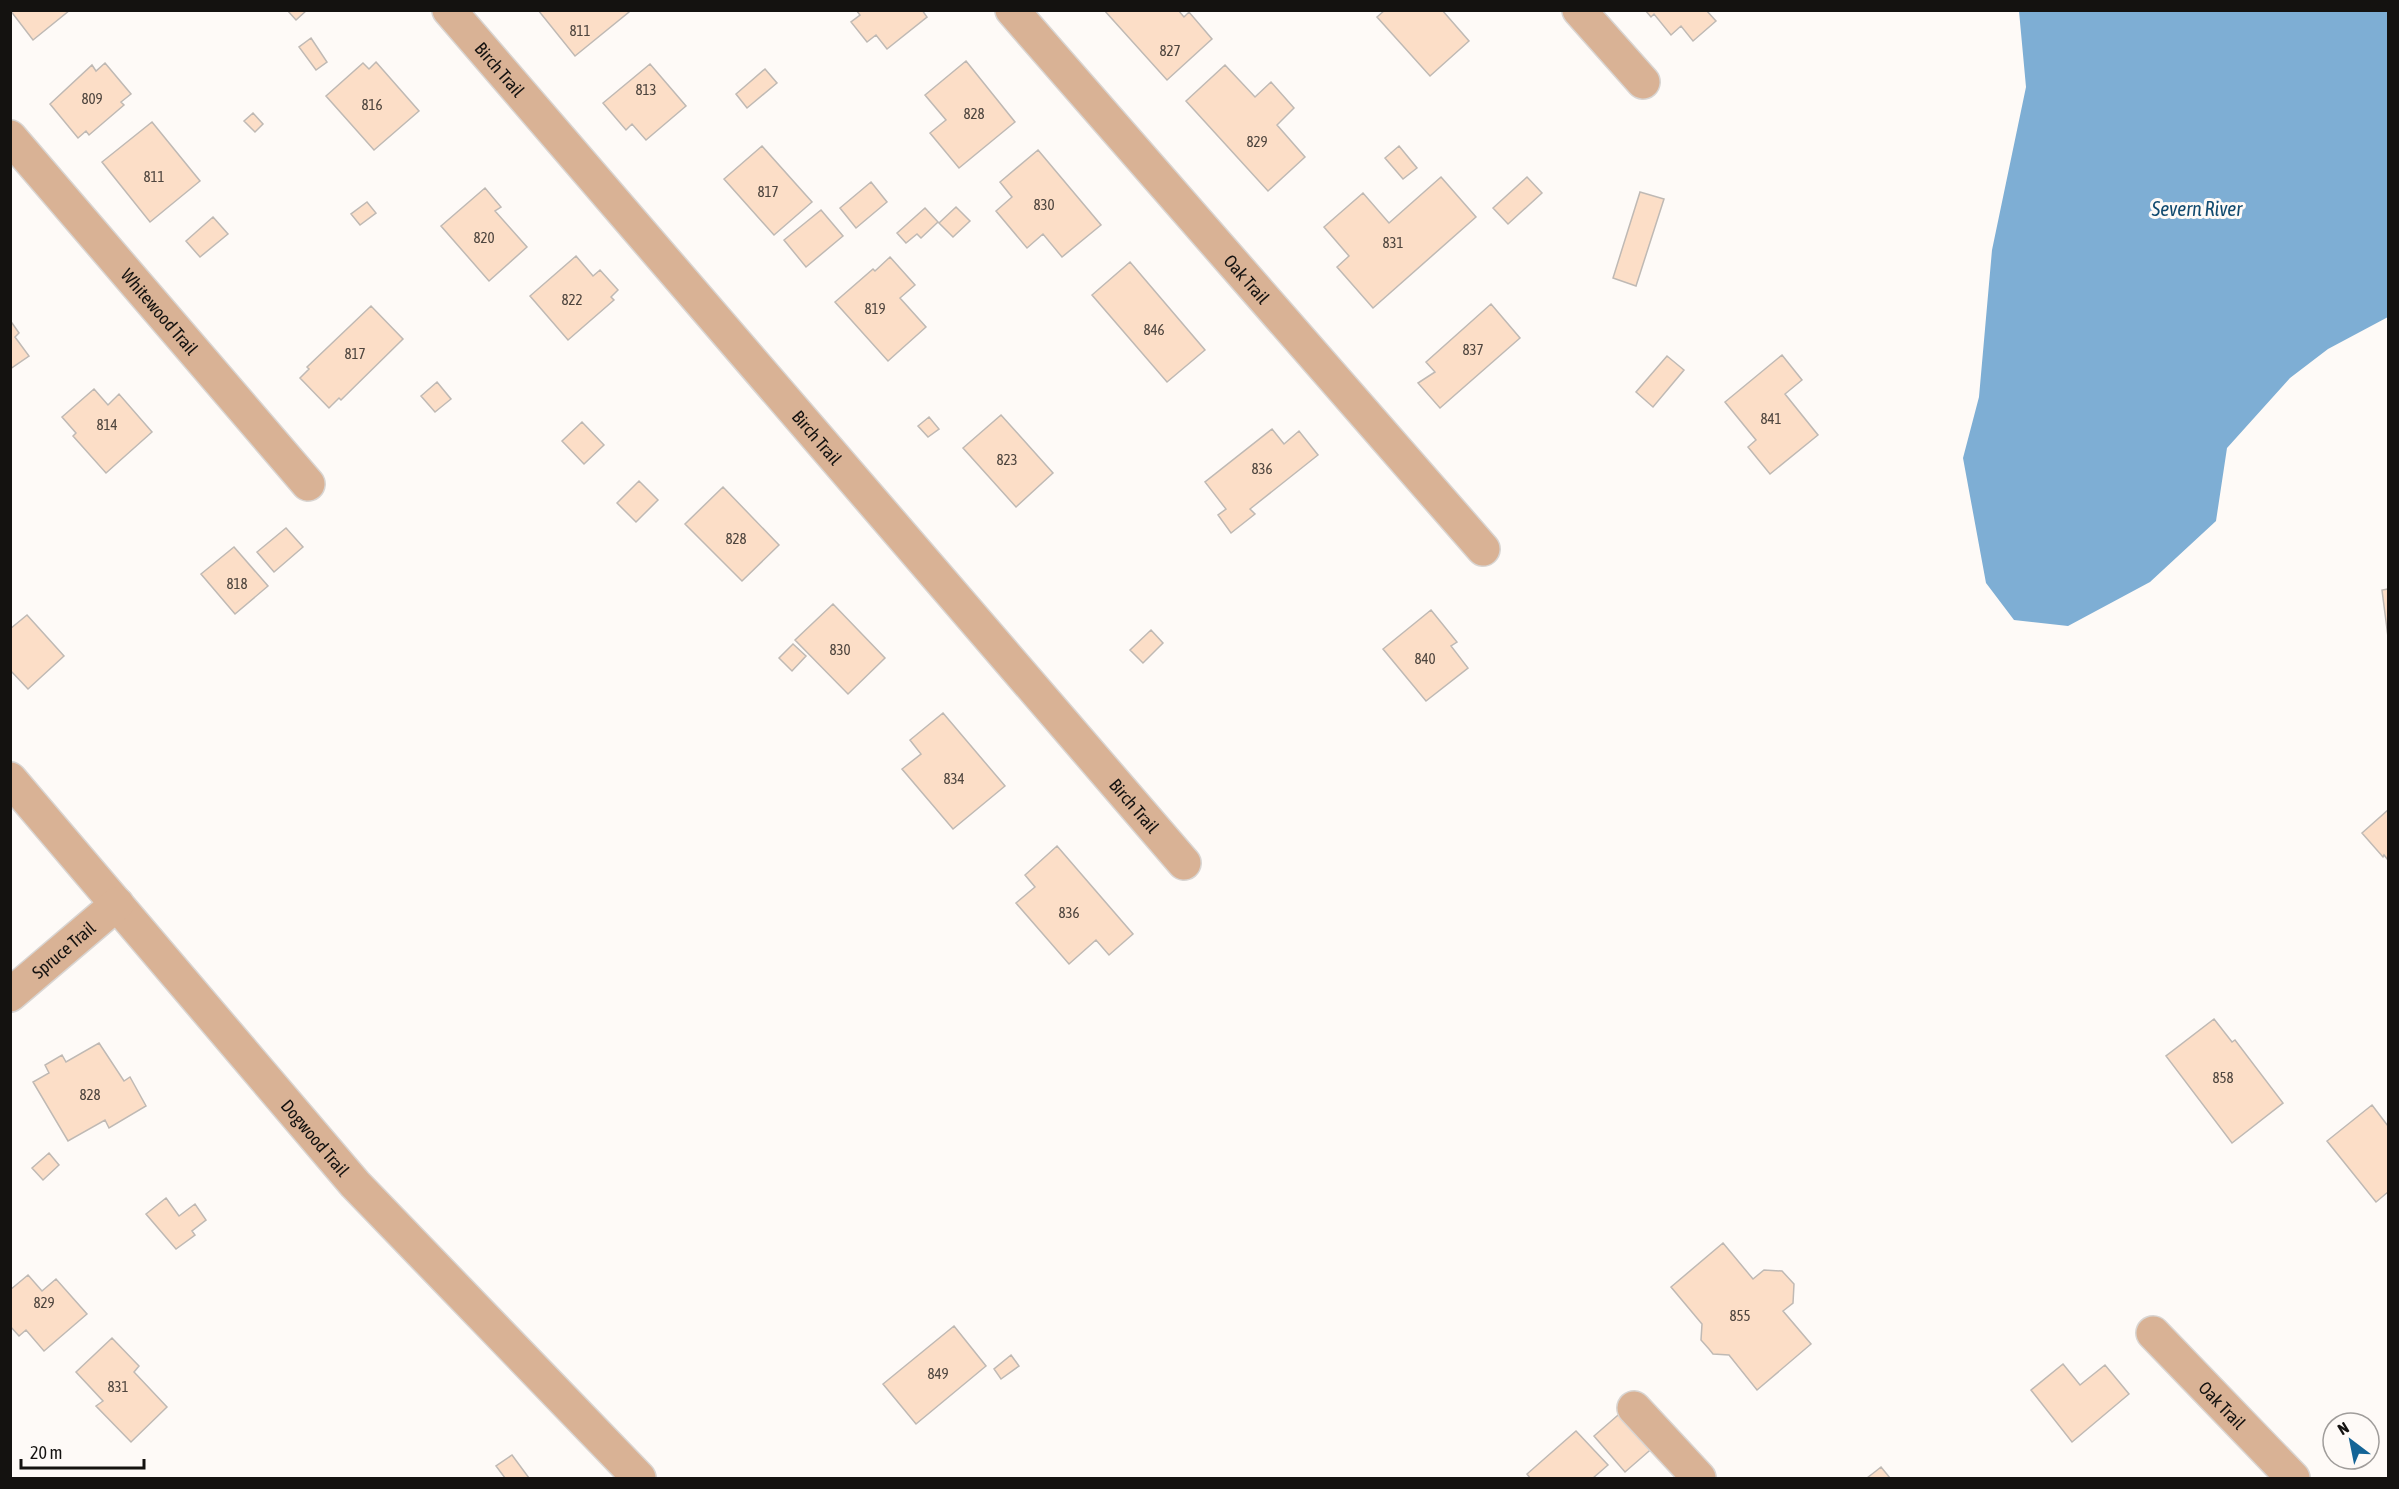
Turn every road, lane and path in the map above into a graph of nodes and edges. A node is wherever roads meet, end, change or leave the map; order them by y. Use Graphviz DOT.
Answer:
graph roads {
  1 [pos="449,10"];
  2 [pos="1012,10"];
  3 [pos="1579,10"];
  4 [pos="1643,82"];
  5 [pos="10,137"];
  6 [pos="308,484"];
  7 [pos="1483,549"];
  8 [pos="10,779"];
  9 [pos="1184,863"];
  10 [pos="117,904"];
  11 [pos="10,995"];
  12 [pos="2152,1333"];
  13 [pos="1634,1408"];
  14 [pos="639,1479"];
  15 [pos="1699,1479"];
  16 [pos="2294,1479"];
  1 -- 9 [label="street, Birch Trail"];
  2 -- 7 [label="street, Oak Trail"];
  3 -- 4 [label="street"];
  5 -- 6 [label="street, Whitewood Trail"];
  8 -- 10 [label="street, Dogwood Trail"];
  10 -- 11 [label="street, Spruce Trail"];
  10 -- 14 [label="street, Dogwood Trail"];
  12 -- 16 [label="street, Oak Trail"];
  13 -- 15 [label="street"];
}
